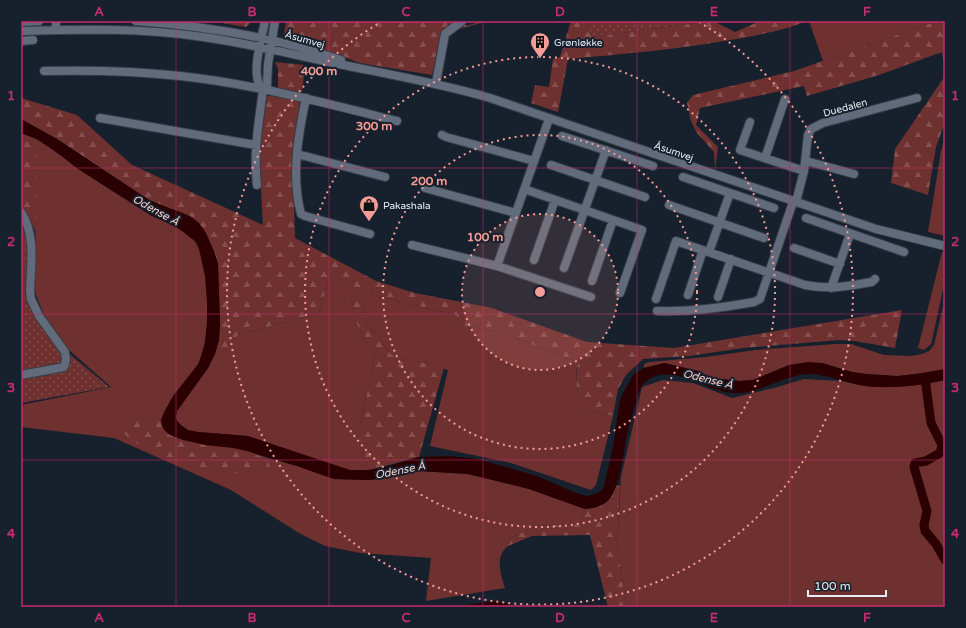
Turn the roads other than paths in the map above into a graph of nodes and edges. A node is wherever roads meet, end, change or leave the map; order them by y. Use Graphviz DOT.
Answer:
graph roads {
  1 [pos="39,21"];
  2 [pos="56,21"];
  3 [pos="136,21"];
  4 [pos="265,21"];
  5 [pos="275,21"];
  6 [pos="462,21"];
  7 [pos="21,22"];
  8 [pos="56,30"];
  9 [pos="21,31"];
  10 [pos="262,38"];
  11 [pos="33,40"];
  12 [pos="272,40"];
  13 [pos="21,41"];
  14 [pos="260,47"];
  15 [pos="270,49"];
  16 [pos="44,71"];
  17 [pos="372,71"];
  18 [pos="436,83"];
  19 [pos="264,90"];
  20 [pos="306,98"];
  21 [pos="917,98"];
  22 [pos="785,100"];
  23 [pos="100,118"];
  24 [pos="548,119"];
  25 [pos="397,121"];
  26 [pos="750,122"];
  27 [pos="442,135"];
  28 [pos="562,136"];
  29 [pos="256,145"];
  30 [pos="606,150"];
  31 [pos="297,154"];
  32 [pos="765,158"];
  33 [pos="534,161"];
  34 [pos="806,161"];
  35 [pos="551,165"];
  36 [pos="653,166"];
  37 [pos="804,172"];
  38 [pos="854,174"];
  39 [pos="384,177"];
  40 [pos="683,177"];
  41 [pos="595,180"];
  42 [pos="257,185"];
  43 [pos="425,188"];
  44 [pos="524,189"];
  45 [pos="730,193"];
  46 [pos="645,197"];
  47 [pos="555,200"];
  48 [pos="795,202"];
  49 [pos="669,205"];
  50 [pos="774,208"];
  51 [pos="585,210"];
  52 [pos="21,212"];
  53 [pos="516,213"];
  54 [pos="806,218"];
  55 [pos="613,220"];
  56 [pos="719,222"];
  57 [pos="370,234"];
  58 [pos="850,234"];
  59 [pos="764,238"];
  60 [pos="412,245"];
  61 [pos="945,246"];
  62 [pos="794,248"];
  63 [pos="706,251"];
  64 [pos="904,252"];
  65 [pos="534,260"];
  66 [pos="731,260"];
  67 [pos="840,264"];
  68 [pos="497,266"];
  69 [pos="564,268"];
  70 [pos="769,272"];
  71 [pos="875,279"];
  72 [pos="592,281"];
  73 [pos="831,288"];
  74 [pos="620,293"];
  75 [pos="688,295"];
  76 [pos="591,297"];
  77 [pos="718,297"];
  78 [pos="656,299"];
  79 [pos="657,311"];
  80 [pos="21,375"];
  1 -- 7 [label="street"];
  2 -- 8 [label="street"];
  3 -- 10 [label="street, Åsumvej"];
  4 -- 10 [label="street"];
  5 -- 12 [label="street"];
  6 -- 18 [label="street"];
  8 -- 9 [label="street, Åsumvej"];
  8 -- 14 [label="street, Åsumvej"];
  10 -- 12 [label="street, Åsumvej"];
  10 -- 14 [label="street"];
  11 -- 13 [label="street"];
  12 -- 15 [label="street"];
  12 -- 17 [label="street, Åsumvej"];
  14 -- 15 [label="street, Åsumvej"];
  14 -- 19 [label="street"];
  15 -- 17 [label="street, Åsumvej"];
  15 -- 19 [label="street"];
  16 -- 19 [label="street"];
  17 -- 18 [label="street, Åsumvej"];
  18 -- 24 [label="street, Åsumvej"];
  19 -- 20 [label="street"];
  19 -- 29 [label="street"];
  20 -- 25 [label="street"];
  20 -- 31 [label="street"];
  21 -- 34 [label="street, Duedalen"];
  22 -- 32 [label="street"];
  23 -- 29 [label="street"];
  24 -- 33 [label="street"];
  24 -- 48 [label="street, Åsumvej"];
  26 -- 32 [label="street"];
  27 -- 33 [label="street"];
  28 -- 30 [label="street"];
  29 -- 42 [label="street"];
  30 -- 36 [label="street"];
  30 -- 41 [label="street"];
  31 -- 39 [label="street"];
  31 -- 57 [label="street"];
  32 -- 37 [label="street"];
  33 -- 44 [label="street"];
  34 -- 37 [label="street, Duedalen"];
  34 -- 38 [label="street"];
  35 -- 41 [label="street"];
  37 -- 48 [label="street, Duedalen"];
  40 -- 45 [label="street"];
  41 -- 46 [label="street"];
  41 -- 51 [label="street"];
  43 -- 53 [label="street"];
  44 -- 47 [label="street"];
  44 -- 53 [label="street"];
  45 -- 50 [label="street"];
  45 -- 56 [label="street"];
  47 -- 51 [label="street"];
  47 -- 65 [label="street"];
  48 -- 61 [label="street, Åsumvej"];
  48 -- 70 [label="street"];
  49 -- 56 [label="street"];
  51 -- 55 [label="street"];
  51 -- 69 [label="street"];
  52 -- 80 [label="street"];
  53 -- 68 [label="street"];
  54 -- 58 [label="street"];
  55 -- 72 [label="street"];
  55 -- 74 [label="street"];
  56 -- 59 [label="street"];
  56 -- 63 [label="street"];
  58 -- 64 [label="street"];
  58 -- 67 [label="street"];
  60 -- 68 [label="street"];
  62 -- 67 [label="street"];
  63 -- 66 [label="street"];
  63 -- 75 [label="street"];
  63 -- 78 [label="street"];
  66 -- 70 [label="street"];
  66 -- 77 [label="street"];
  67 -- 73 [label="street"];
  68 -- 76 [label="street"];
  70 -- 73 [label="street"];
  70 -- 79 [label="street"];
  71 -- 73 [label="street"];
}
